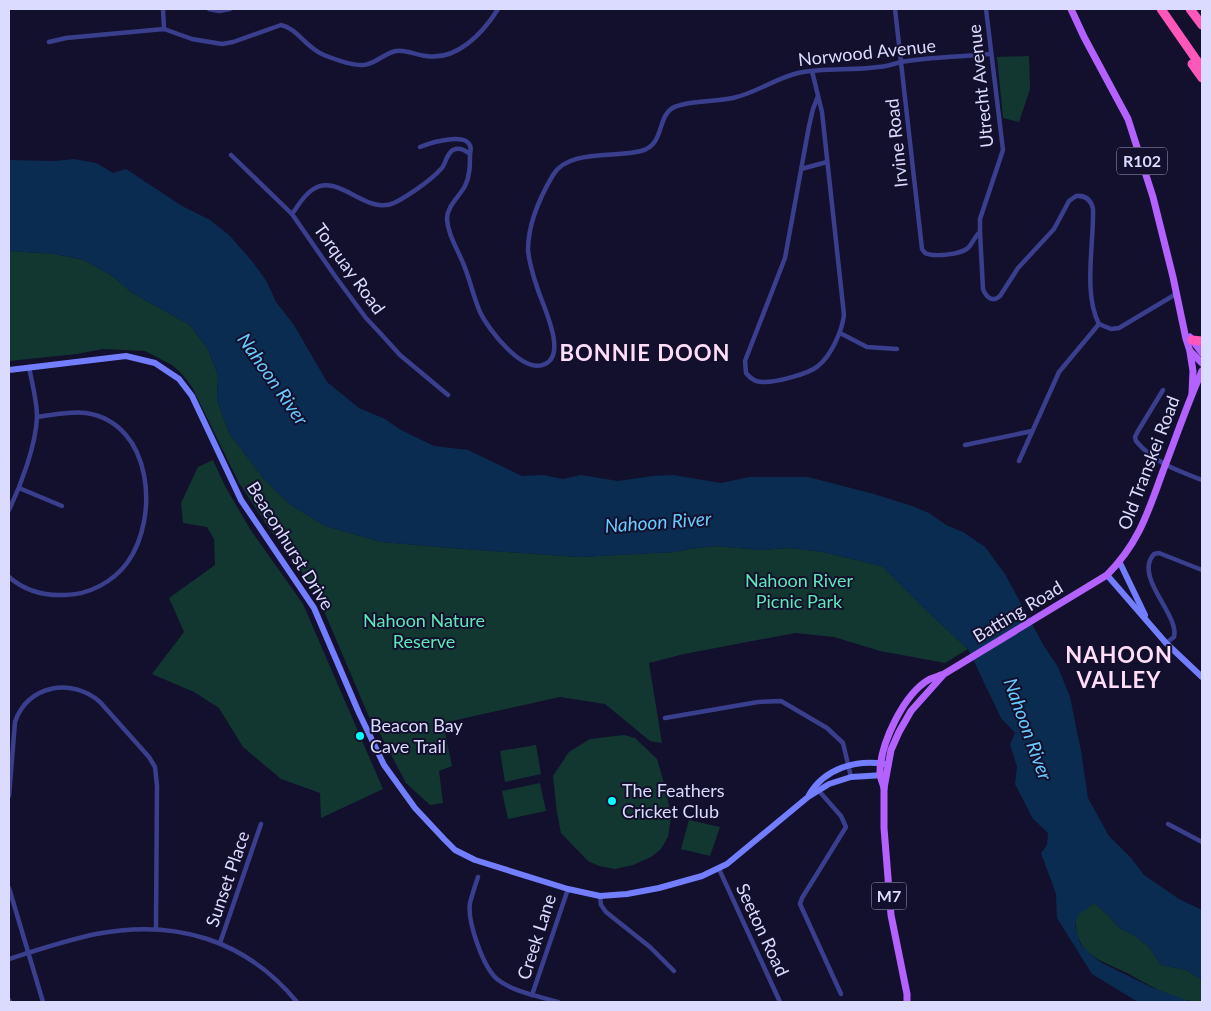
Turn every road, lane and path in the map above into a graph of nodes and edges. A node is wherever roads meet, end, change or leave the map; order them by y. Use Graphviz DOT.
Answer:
graph roads {
  1 [pos="162,9"];
  2 [pos="209,9"];
  3 [pos="230,9"];
  4 [pos="498,9"];
  5 [pos="896,9"];
  6 [pos="986,9"];
  7 [pos="1071,9"];
  8 [pos="1161,9"];
  9 [pos="1190,9"];
  10 [pos="1167,18"];
  11 [pos="1202,25"];
  12 [pos="164,29"];
  13 [pos="49,42"];
  14 [pos="990,54"];
  15 [pos="901,62"];
  16 [pos="1202,68"];
  17 [pos="812,71"];
  18 [pos="1202,78"];
  19 [pos="818,96"];
  20 [pos="420,147"];
  21 [pos="470,154"];
  22 [pos="231,155"];
  23 [pos="827,162"];
  24 [pos="801,169"];
  25 [pos="292,214"];
  26 [pos="980,232"];
  27 [pos="1176,294"];
  28 [pos="1099,324"];
  29 [pos="1183,324"];
  30 [pos="840,333"];
  31 [pos="1192,340"];
  32 [pos="1202,341"];
  33 [pos="897,349"];
  34 [pos="1190,351"];
  35 [pos="1202,353"];
  36 [pos="1202,362"];
  37 [pos="30,367"];
  38 [pos="9,370"];
  39 [pos="1202,372"];
  40 [pos="1163,390"];
  41 [pos="1192,394"];
  42 [pos="448,395"];
  43 [pos="37,417"];
  44 [pos="1032,431"];
  45 [pos="965,445"];
  46 [pos="1019,461"];
  47 [pos="1166,465"];
  48 [pos="1202,480"];
  49 [pos="19,488"];
  50 [pos="62,506"];
  51 [pos="9,510"];
  52 [pos="1120,563"];
  53 [pos="1202,570"];
  54 [pos="1107,575"];
  55 [pos="9,577"];
  56 [pos="1149,623"];
  57 [pos="1166,643"];
  58 [pos="1202,677"];
  59 [pos="665,718"];
  60 [pos="884,764"];
  61 [pos="848,765"];
  62 [pos="883,775"];
  63 [pos="851,777"];
  64 [pos="819,791"];
  65 [pos="9,796"];
  66 [pos="808,796"];
  67 [pos="261,824"];
  68 [pos="1168,824"];
  69 [pos="1202,842"];
  70 [pos="719,869"];
  71 [pos="478,877"];
  72 [pos="9,888"];
  73 [pos="568,889"];
  74 [pos="600,896"];
  75 [pos="156,928"];
  76 [pos="220,943"];
  77 [pos="29,953"];
  78 [pos="9,959"];
  79 [pos="674,971"];
  80 [pos="841,994"];
  81 [pos="532,995"];
  82 [pos="43,1002"];
  83 [pos="297,1002"];
  84 [pos="558,1002"];
  85 [pos="780,1002"];
  86 [pos="907,1002"];
  1 -- 12 [label="street"];
  2 -- 3 [label="street"];
  4 -- 12 [label="street"];
  5 -- 15 [label="street, Irvine Road"];
  6 -- 14 [label="street, Utrecht Avenue"];
  7 -- 27 [label="main road, R102"];
  8 -- 10 [label="highway"];
  9 -- 11 [label="highway"];
  10 -- 16 [label="highway"];
  10 -- 18 [label="highway"];
  12 -- 13 [label="street"];
  14 -- 15 [label="street, Norwood Avenue"];
  14 -- 26 [label="street, Utrecht Avenue"];
  15 -- 17 [label="street, Norwood Avenue"];
  15 -- 26 [label="street, Irvine Road"];
  17 -- 19 [label="street"];
  17 -- 21 [label="street, Norwood Avenue"];
  19 -- 23 [label="street"];
  19 -- 24 [label="street"];
  20 -- 21 [label="street"];
  21 -- 25 [label="street"];
  22 -- 25 [label="street, Torquay Road"];
  23 -- 24 [label="street"];
  23 -- 30 [label="street"];
  24 -- 30 [label="street"];
  25 -- 42 [label="street, Torquay Road"];
  26 -- 28 [label="street, Utrecht Avenue"];
  27 -- 28 [label="street"];
  27 -- 29 [label="main road, R102"];
  28 -- 44 [label="street"];
  29 -- 31 [label="main road, R102"];
  29 -- 34 [label="main road, R102"];
  30 -- 33 [label="street"];
  31 -- 32 [label="highway"];
  31 -- 35 [label="main road, R102"];
  34 -- 36 [label="main road, Old Transkei Road"];
  34 -- 41 [label="main road"];
  36 -- 39 [label="main road, Old Transkei Road"];
  37 -- 38 [label="street, Beaconhurst Drive"];
  37 -- 43 [label="street"];
  37 -- 73 [label="street, Beaconhurst Drive"];
  39 -- 41 [label="main road, Old Transkei Road"];
  40 -- 47 [label="street"];
  41 -- 47 [label="main road, Old Transkei Road"];
  43 -- 49 [label="street"];
  43 -- 55 [label="street"];
  44 -- 45 [label="street"];
  44 -- 46 [label="street"];
  47 -- 48 [label="street"];
  47 -- 52 [label="main road, Old Transkei Road"];
  49 -- 50 [label="street"];
  49 -- 51 [label="street"];
  52 -- 54 [label="main road, Old Transkei Road"];
  52 -- 56 [label="street"];
  53 -- 57 [label="street"];
  54 -- 56 [label="street"];
  54 -- 60 [label="main road, Batting Road / M7"];
  56 -- 57 [label="street"];
  57 -- 58 [label="street"];
  59 -- 61 [label="street"];
  60 -- 61 [label="street, Beaconhurst Drive"];
  60 -- 62 [label="main road, Batting Road / M7"];
  61 -- 63 [label="street"];
  61 -- 66 [label="street, Beaconhurst Drive"];
  62 -- 63 [label="street, Beaconhurst Drive"];
  62 -- 86 [label="main road, Batting Road / M7"];
  63 -- 64 [label="street, Beaconhurst Drive"];
  64 -- 66 [label="street, Beaconhurst Drive"];
  64 -- 80 [label="street"];
  65 -- 75 [label="street"];
  66 -- 70 [label="street, Beaconhurst Drive"];
  67 -- 76 [label="street, Sunset Place"];
  68 -- 69 [label="street"];
  70 -- 74 [label="street, Beaconhurst Drive"];
  70 -- 85 [label="street, Seeton Road"];
  71 -- 81 [label="street"];
  72 -- 77 [label="street"];
  73 -- 74 [label="street, Beaconhurst Drive"];
  73 -- 81 [label="street, Creek Lane"];
  74 -- 79 [label="street"];
  75 -- 76 [label="street"];
  75 -- 77 [label="street"];
  76 -- 83 [label="street"];
  77 -- 78 [label="street"];
  77 -- 82 [label="street"];
  81 -- 84 [label="street"];
}
